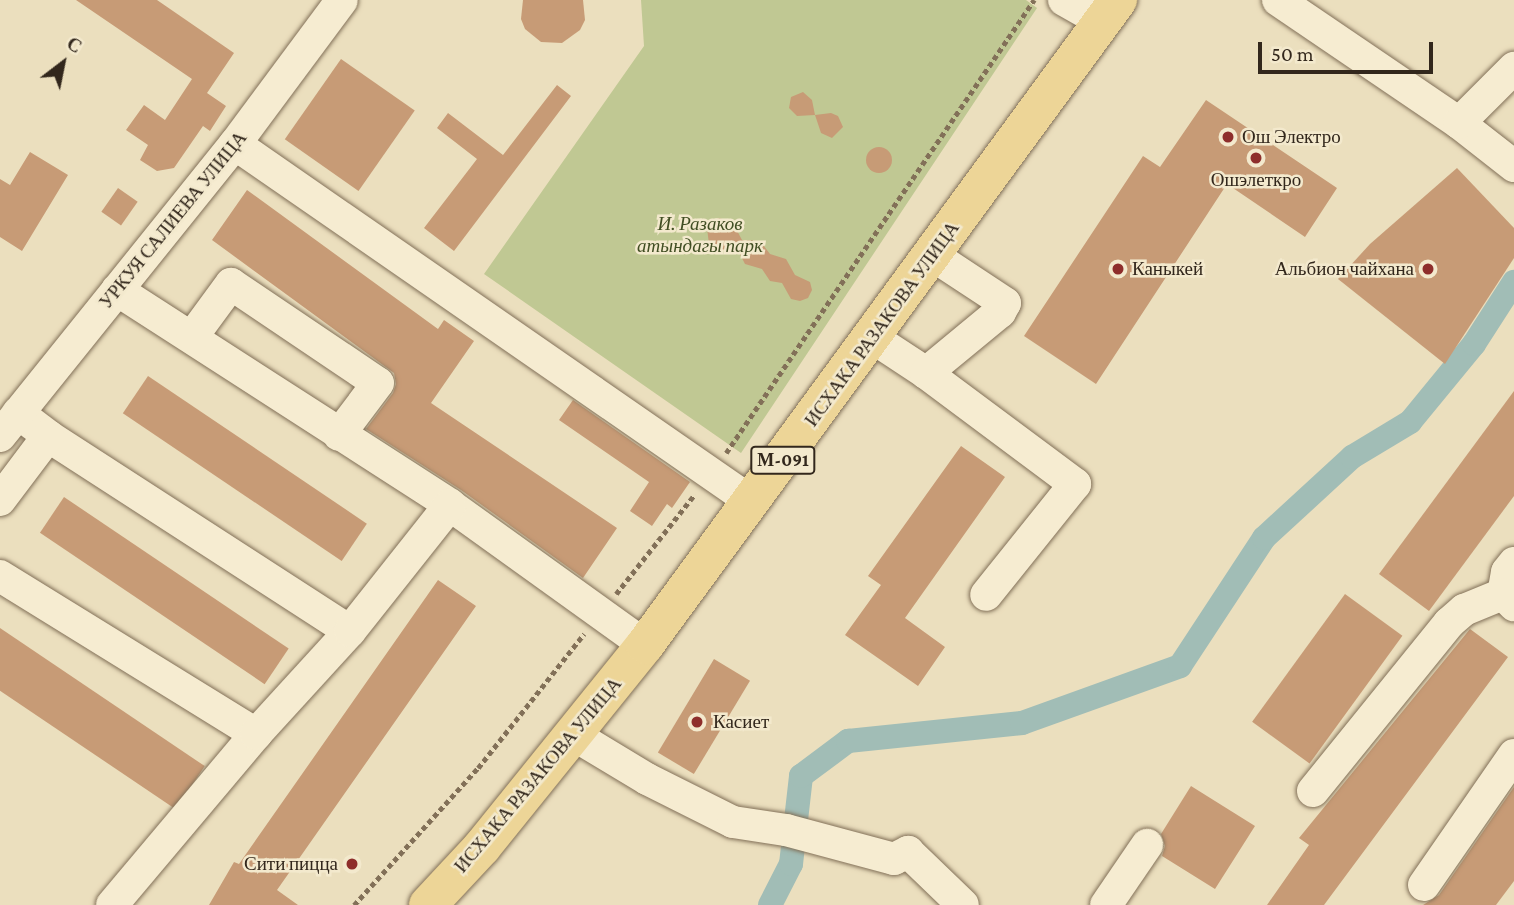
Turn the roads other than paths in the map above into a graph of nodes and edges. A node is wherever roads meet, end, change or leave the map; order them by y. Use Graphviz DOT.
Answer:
graph roads {
  1 [pos="342,0"];
  2 [pos="1064,0"];
  3 [pos="1278,0"];
  4 [pos="1110,11"];
  5 [pos="1514,68"];
  6 [pos="1459,123"];
  7 [pos="234,144"];
  8 [pos="1514,166"];
  9 [pos="932,255"];
  10 [pos="117,290"];
  11 [pos="192,337"];
  12 [pos="873,338"];
  13 [pos="926,373"];
  14 [pos="9,424"];
  15 [pos="340,435"];
  16 [pos="48,436"];
  17 [pos="0,500"];
  18 [pos="752,502"];
  19 [pos="450,505"];
  20 [pos="1514,563"];
  21 [pos="0,576"];
  22 [pos="986,595"];
  23 [pos="1508,599"];
  24 [pos="350,632"];
  25 [pos="645,645"];
  26 [pos="256,734"];
  27 [pos="574,735"];
  28 [pos="1514,755"];
  29 [pos="1313,791"];
  30 [pos="1147,845"];
  31 [pos="1424,885"];
  32 [pos="112,905"];
  33 [pos="428,905"];
  34 [pos="963,905"];
  35 [pos="1106,905"];
  1 -- 7 [label="street, УРКУЯ САЛИЕВА УЛИЦА"];
  2 -- 4 [label="street"];
  3 -- 6 [label="street"];
  4 -- 9 [label="main road, ИСХАКА РАЗАКОВА УЛИЦА / М-091"];
  5 -- 6 [label="street"];
  6 -- 8 [label="street"];
  7 -- 10 [label="street, УРКУЯ САЛИЕВА УЛИЦА"];
  7 -- 18 [label="street"];
  9 -- 12 [label="main road, ИСХАКА РАЗАКОВА УЛИЦА / М-091"];
  9 -- 13 [label="street"];
  10 -- 11 [label="street"];
  10 -- 14 [label="street, УРКУЯ САЛИЕВА УЛИЦА"];
  11 -- 15 [label="street"];
  11 -- 15 [label="street"];
  12 -- 13 [label="street"];
  12 -- 18 [label="main road, ИСХАКА РАЗАКОВА УЛИЦА / М-091"];
  13 -- 22 [label="street"];
  14 -- 16 [label="street"];
  15 -- 19 [label="street"];
  16 -- 17 [label="street"];
  16 -- 24 [label="street"];
  18 -- 25 [label="main road, ИСХАКА РАЗАКОВА УЛИЦА / М-091"];
  19 -- 24 [label="street"];
  19 -- 25 [label="street"];
  20 -- 23 [label="street"];
  21 -- 26 [label="street"];
  23 -- 29 [label="street"];
  24 -- 26 [label="street"];
  25 -- 27 [label="main road, ИСХАКА РАЗАКОВА УЛИЦА / М-091"];
  26 -- 32 [label="street"];
  27 -- 33 [label="main road, ИСХАКА РАЗАКОВА УЛИЦА / М-091"];
  27 -- 34 [label="street"];
  28 -- 31 [label="street"];
  30 -- 35 [label="street"];
}
